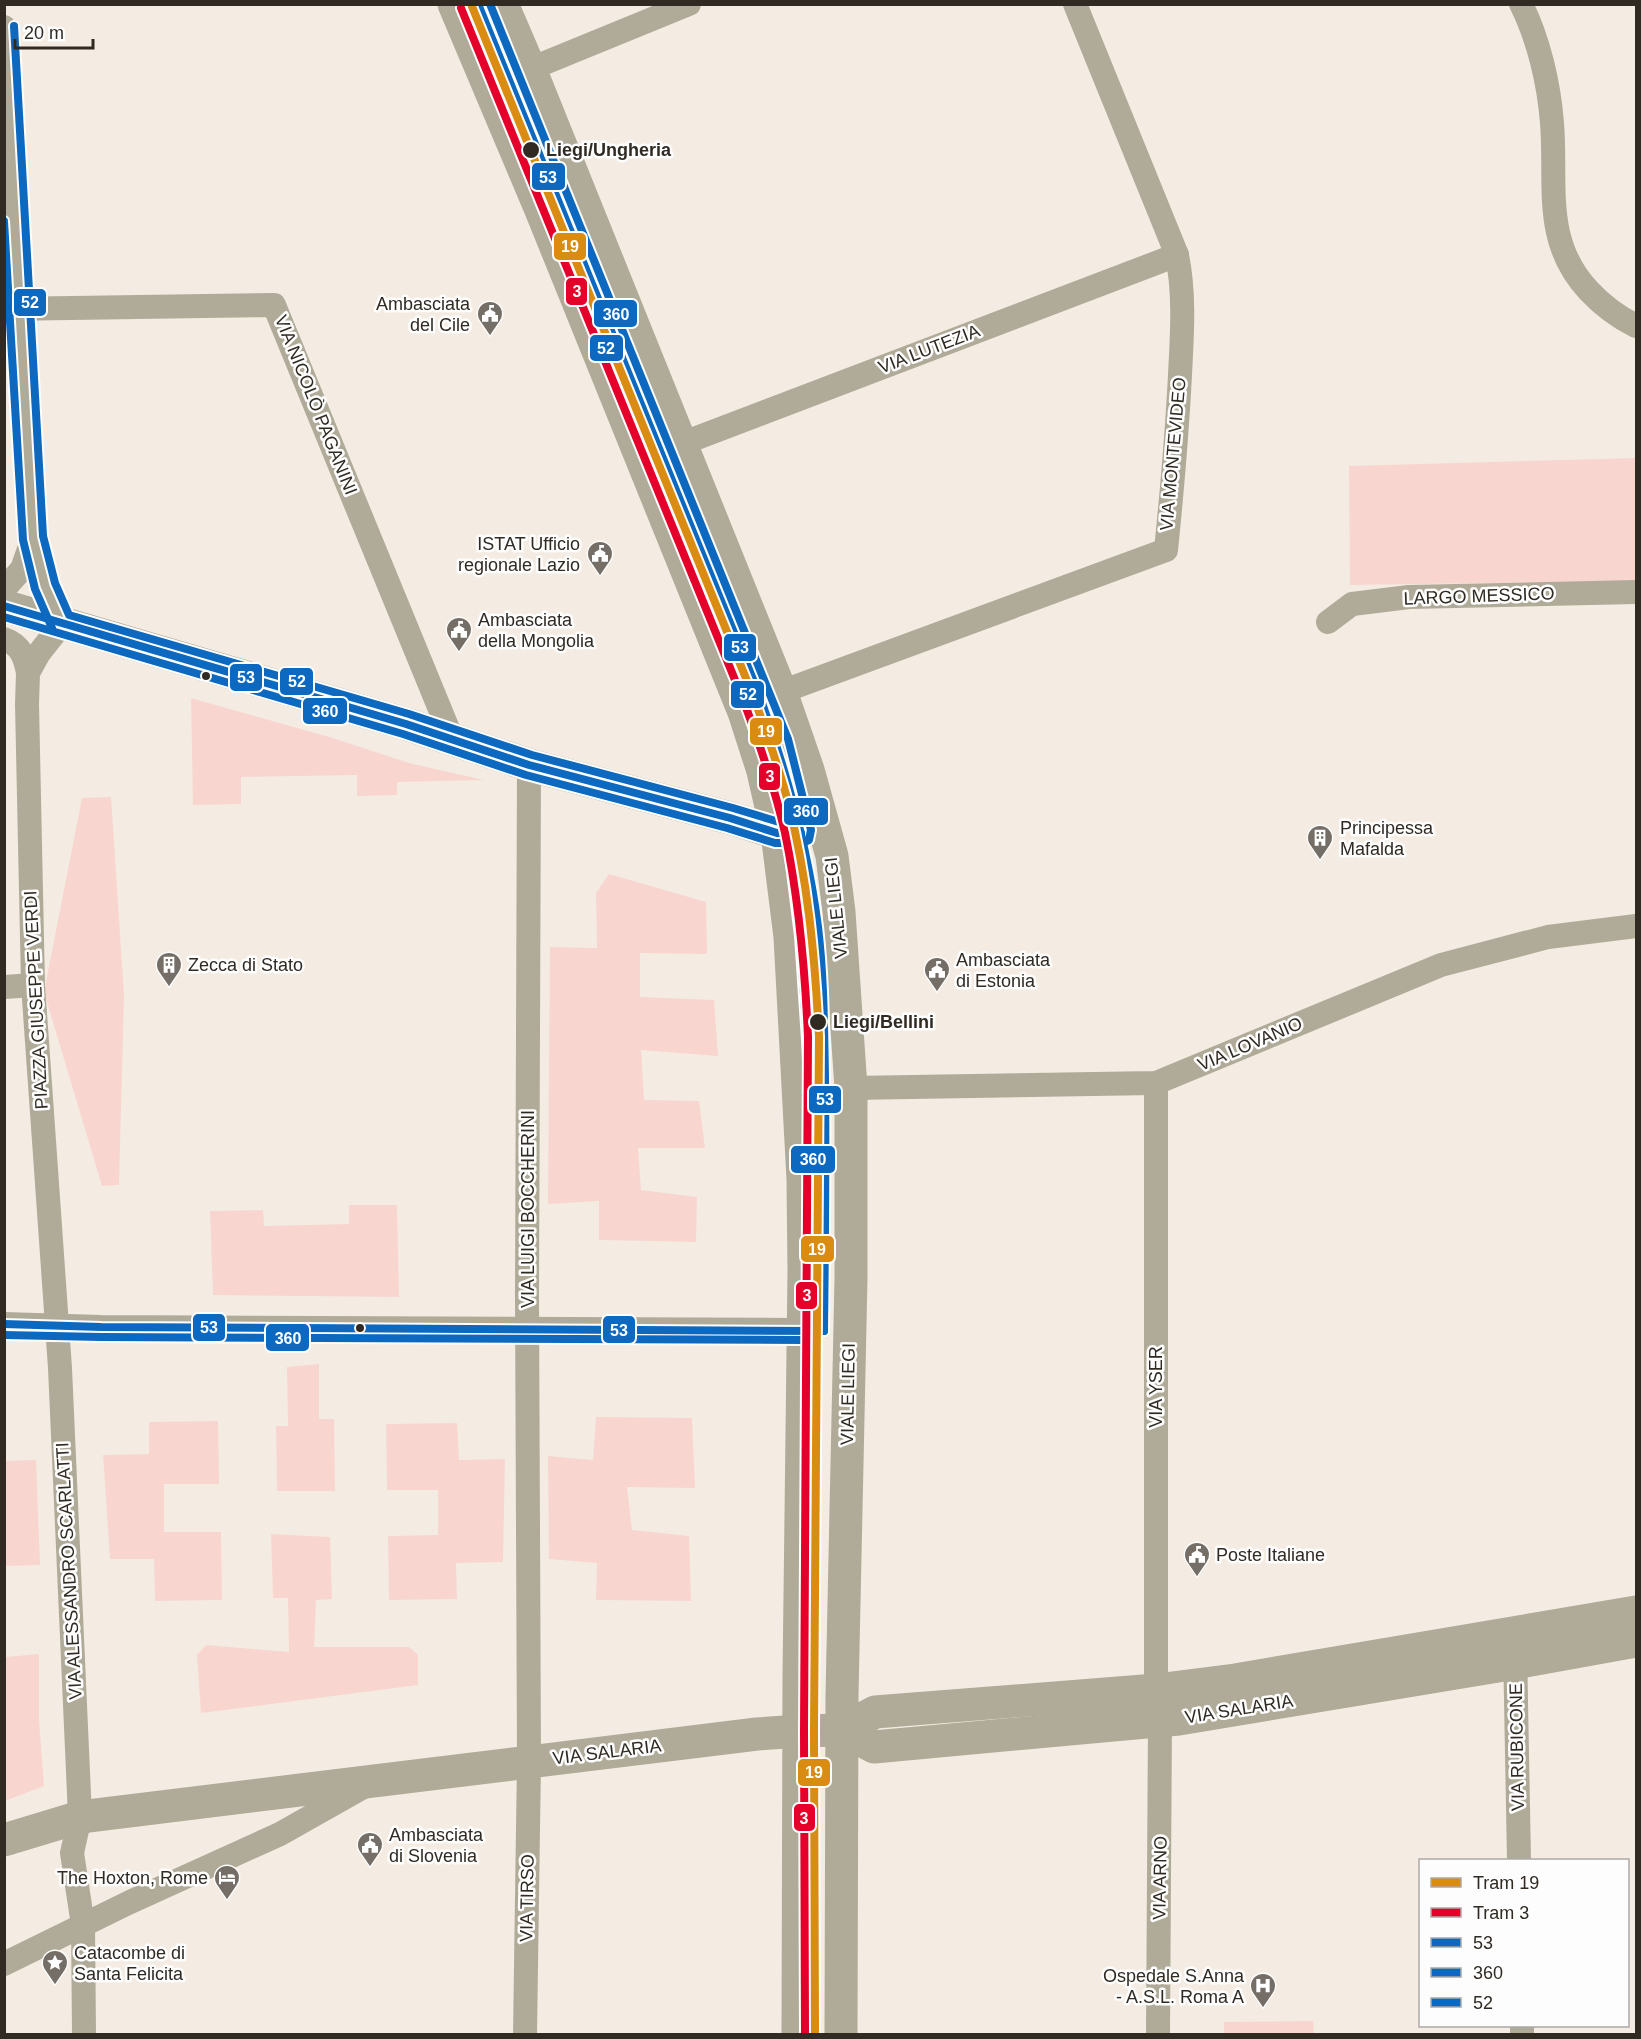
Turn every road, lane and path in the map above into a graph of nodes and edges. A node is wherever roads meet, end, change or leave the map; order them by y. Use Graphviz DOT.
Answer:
graph roads {
  1 [pos="454,4"];
  2 [pos="502,4"];
  3 [pos="688,4"];
  4 [pos="1075,4"];
  5 [pos="1521,4"];
  6 [pos="4,27"];
  7 [pos="530,69"];
  8 [pos="1177,255"];
  9 [pos="12,309"];
  10 [pos="1636,326"];
  11 [pos="681,444"];
  12 [pos="33,538"];
  13 [pos="4,589"];
  14 [pos="1636,592"];
  15 [pos="4,606"];
  16 [pos="1328,622"];
  17 [pos="62,624"];
  18 [pos="4,639"];
  19 [pos="28,673"];
  20 [pos="781,692"];
  21 [pos="453,741"];
  22 [pos="529,765"];
  23 [pos="825,828"];
  24 [pos="777,834"];
  25 [pos="1636,926"];
  26 [pos="33,986"];
  27 [pos="4,987"];
  28 [pos="1156,1083"];
  29 [pos="851,1088"];
  30 [pos="4,1323"];
  31 [pos="57,1326"];
  32 [pos="528,1329"];
  33 [pos="803,1330"];
  34 [pos="1636,1612"];
  35 [pos="1636,1641"];
  36 [pos="1515,1648"];
  37 [pos="1158,1706"];
  38 [pos="842,1730"];
  39 [pos="799,1731"];
  40 [pos="529,1761"];
  41 [pos="372,1782"];
  42 [pos="80,1817"];
  43 [pos="4,1840"];
  44 [pos="1519,1859"];
  45 [pos="83,1925"];
  46 [pos="4,1964"];
  47 [pos="84,2034"];
  48 [pos="525,2034"];
  49 [pos="798,2034"];
  50 [pos="841,2034"];
  51 [pos="1158,2034"];
  1 -- 24 [label="main road"];
  2 -- 7 [label="main road, VIALE LIEGI"];
  3 -- 7 [label="street"];
  4 -- 8 [label="street, VIA MONTEVIDEO"];
  5 -- 10 [label="street"];
  6 -- 9 [label="street"];
  7 -- 11 [label="main road, VIALE LIEGI"];
  8 -- 11 [label="street, VIA LUTEZIA"];
  8 -- 20 [label="street, VIA MONTEVIDEO"];
  9 -- 12 [label="street"];
  9 -- 21 [label="street, VIA NICOLÒ PAGANINI"];
  11 -- 20 [label="main road, VIALE LIEGI"];
  12 -- 13 [label="street"];
  12 -- 17 [label="street"];
  14 -- 16 [label="street, LARGO MESSICO"];
  15 -- 17 [label="main road"];
  17 -- 19 [label="street"];
  17 -- 21 [label="main road"];
  18 -- 19 [label="street, PIAZZA GIUSEPPE VERDI"];
  19 -- 26 [label="street, PIAZZA GIUSEPPE VERDI"];
  20 -- 23 [label="main road, VIALE LIEGI"];
  21 -- 22 [label="main road"];
  22 -- 24 [label="main road"];
  22 -- 32 [label="street, VIA LUIGI BOCCHERINI"];
  23 -- 24 [label="main road"];
  23 -- 29 [label="main road, VIALE LIEGI"];
  24 -- 33 [label="main road"];
  25 -- 28 [label="street, VIA LOVANIO"];
  26 -- 27 [label="street"];
  26 -- 31 [label="street, PIAZZA GIUSEPPE VERDI"];
  28 -- 29 [label="street, VIA LOVANIO"];
  28 -- 37 [label="street, VIA YSER"];
  29 -- 38 [label="main road, VIALE LIEGI"];
  30 -- 31 [label="street"];
  31 -- 32 [label="street"];
  31 -- 42 [label="street, VIA ALESSANDRO SCARLATTI"];
  32 -- 33 [label="street"];
  32 -- 40 [label="street, VIA LUIGI BOCCHERINI"];
  33 -- 39 [label="main road"];
  34 -- 36 [label="main road, VIA SALARIA"];
  35 -- 36 [label="main road, VIA SALARIA"];
  36 -- 37 [label="main road, VIA SALARIA"];
  36 -- 44 [label="street, VIA RUBICONE"];
  37 -- 38 [label="main road, VIA SALARIA"];
  37 -- 51 [label="street, VIA ARNO"];
  38 -- 39 [label="main road, VIA SALARIA"];
  38 -- 50 [label="main road, VIALE LIEGI"];
  39 -- 40 [label="main road, VIA SALARIA"];
  39 -- 49 [label="main road"];
  40 -- 41 [label="main road, VIA SALARIA"];
  40 -- 48 [label="street, VIA TIRSO"];
  41 -- 42 [label="main road, VIA SALARIA"];
  41 -- 45 [label="street"];
  42 -- 43 [label="main road, VIA SALARIA"];
  42 -- 45 [label="street, VIA ALESSANDRO SCARLATTI"];
  45 -- 46 [label="street"];
  45 -- 47 [label="street, VIA ALESSANDRO SCARLATTI"];
}
